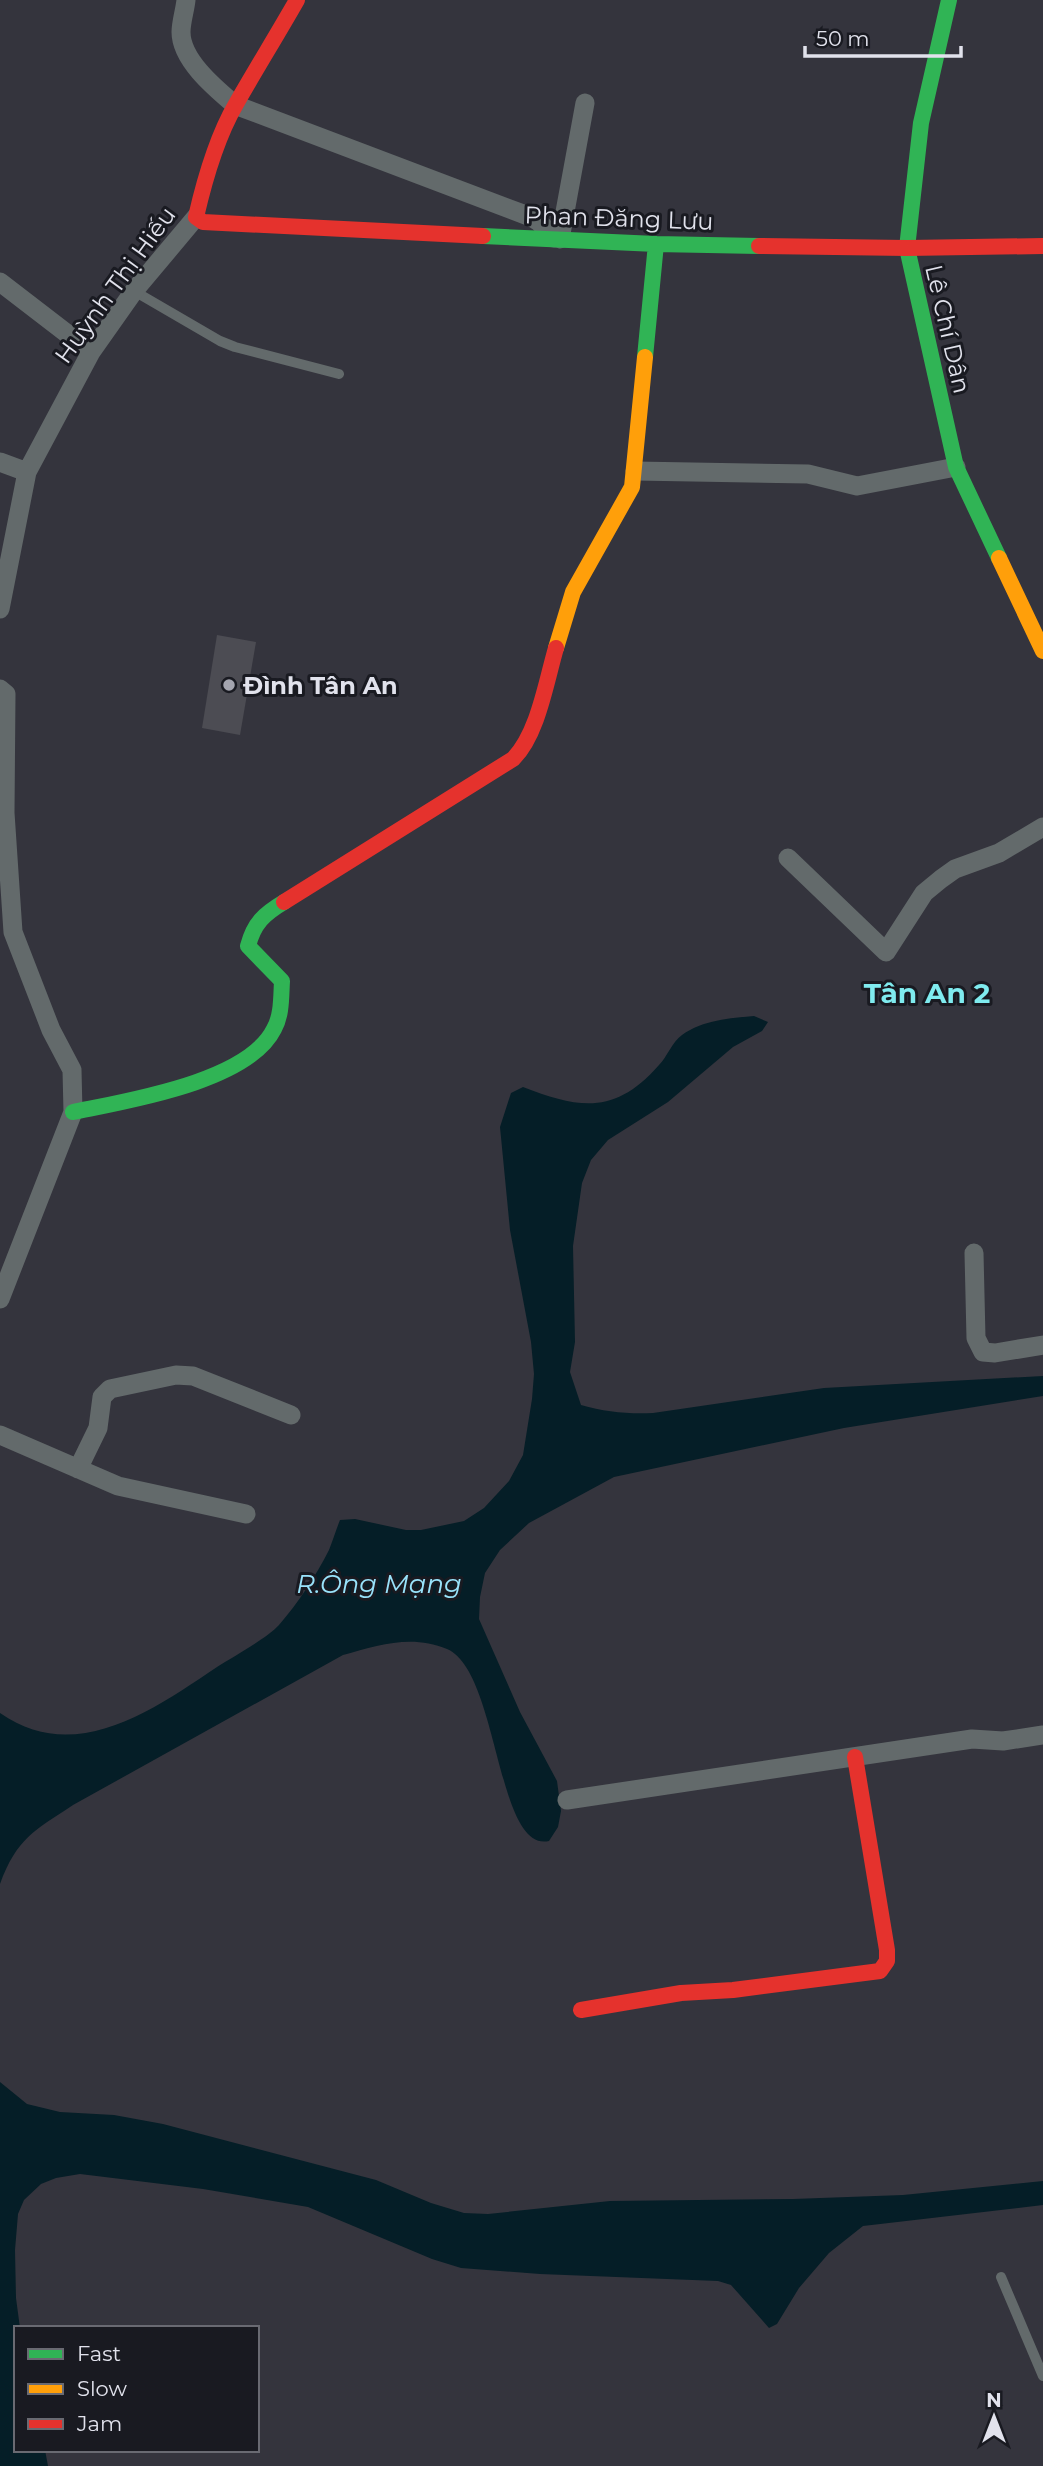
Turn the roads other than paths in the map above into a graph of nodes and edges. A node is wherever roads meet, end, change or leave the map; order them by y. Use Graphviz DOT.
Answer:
graph roads {
  1 [pos="186,0"];
  2 [pos="297,0"];
  3 [pos="949,0"];
  4 [pos="585,103"];
  5 [pos="235,105"];
  6 [pos="196,217"];
  7 [pos="557,239"];
  8 [pos="656,244"];
  9 [pos="1043,246"];
  10 [pos="907,248"];
  11 [pos="0,282"];
  12 [pos="134,291"];
  13 [pos="91,352"];
  14 [pos="339,374"];
  15 [pos="0,462"];
  16 [pos="956,467"];
  17 [pos="635,471"];
  18 [pos="27,472"];
  19 [pos="0,609"];
  20 [pos="1043,651"];
  21 [pos="0,689"];
  22 [pos="1043,827"];
  23 [pos="788,858"];
  24 [pos="7,932"];
  25 [pos="73,1112"];
  26 [pos="974,1254"];
  27 [pos="4,1277"];
  28 [pos="0,1299"];
  29 [pos="1041,1351"];
  30 [pos="291,1415"];
  31 [pos="0,1435"];
  32 [pos="78,1469"];
  33 [pos="246,1514"];
  34 [pos="1043,1735"];
  35 [pos="855,1756"];
  36 [pos="567,1800"];
  37 [pos="581,2010"];
  38 [pos="1001,2277"];
  39 [pos="1043,2376"];
  1 -- 5 [label="street"];
  2 -- 5 [label="street, Huỳnh Thị Hiếu"];
  3 -- 10 [label="street, Lê Chí Dân"];
  4 -- 7 [label="street"];
  5 -- 6 [label="street, Huỳnh Thị Hiếu"];
  5 -- 7 [label="street"];
  6 -- 7 [label="street, Phan Đăng Lưu"];
  6 -- 12 [label="street, Huỳnh Thị Hiếu"];
  7 -- 8 [label="street, Phan Đăng Lưu"];
  8 -- 10 [label="street, Phan Đăng Lưu"];
  8 -- 17 [label="street"];
  9 -- 10 [label="street, Phan Đăng Lưu"];
  10 -- 16 [label="street, Lê Chí Dân"];
  11 -- 13 [label="street"];
  12 -- 13 [label="street, Huỳnh Thị Hiếu"];
  12 -- 14 [label="lane"];
  13 -- 18 [label="street, Huỳnh Thị Hiếu"];
  15 -- 18 [label="street"];
  16 -- 17 [label="street"];
  16 -- 20 [label="street, Lê Chí Dân"];
  17 -- 25 [label="street"];
  18 -- 19 [label="street, Huỳnh Thị Hiếu"];
  21 -- 24 [label="street"];
  22 -- 23 [label="street"];
  24 -- 25 [label="street"];
  25 -- 27 [label="street"];
  26 -- 29 [label="street"];
  27 -- 28 [label="street"];
  30 -- 32 [label="street"];
  31 -- 32 [label="street"];
  32 -- 33 [label="street"];
  34 -- 35 [label="street"];
  35 -- 36 [label="street"];
  35 -- 37 [label="street"];
  38 -- 39 [label="lane"];
}
